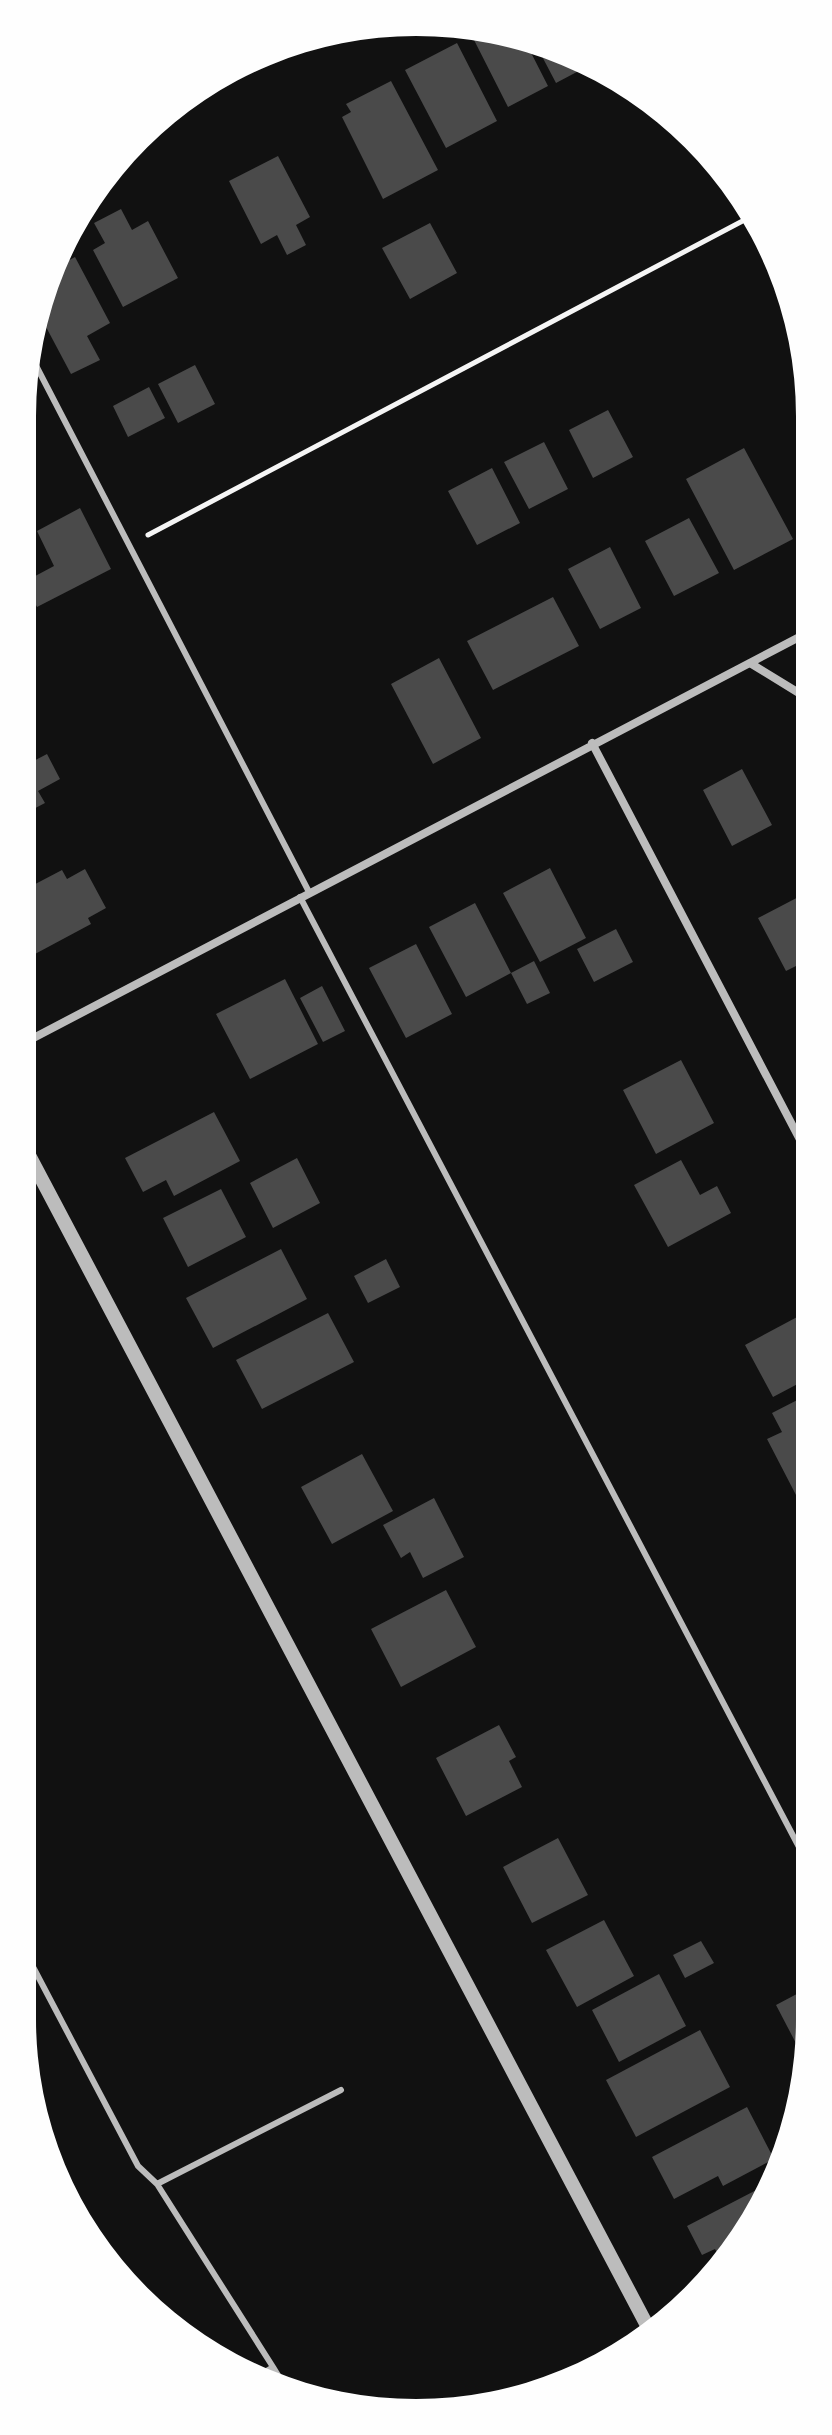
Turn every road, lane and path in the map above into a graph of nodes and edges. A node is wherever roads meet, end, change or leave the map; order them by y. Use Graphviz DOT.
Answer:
graph roads {
  1 [pos="742,221"];
  2 [pos="39,371"];
  3 [pos="129,545"];
  4 [pos="796,639"];
  5 [pos="750,663"];
  6 [pos="796,691"];
  7 [pos="592,743"];
  8 [pos="309,892"];
  9 [pos="300,896"];
  10 [pos="36,1037"];
  11 [pos="796,1132"];
  12 [pos="36,1169"];
  13 [pos="796,1841"];
  14 [pos="36,1973"];
  15 [pos="341,2090"];
  16 [pos="157,2184"];
  17 [pos="645,2322"];
  18 [pos="273,2367"];
  19 [pos="269,2369"];
  20 [pos="276,2372"];
  1 -- 3 [label="path"];
  2 -- 3 [label="lane"];
  3 -- 8 [label="lane"];
  4 -- 5 [label="street"];
  5 -- 6 [label="street"];
  5 -- 7 [label="street"];
  7 -- 8 [label="street"];
  7 -- 11 [label="street"];
  8 -- 9 [label="street"];
  9 -- 10 [label="street"];
  9 -- 13 [label="lane"];
  12 -- 17 [label="street"];
  14 -- 16 [label="lane"];
  15 -- 16 [label="lane"];
  16 -- 18 [label="lane"];
  18 -- 19 [label="lane"];
  18 -- 20 [label="lane"];
}
